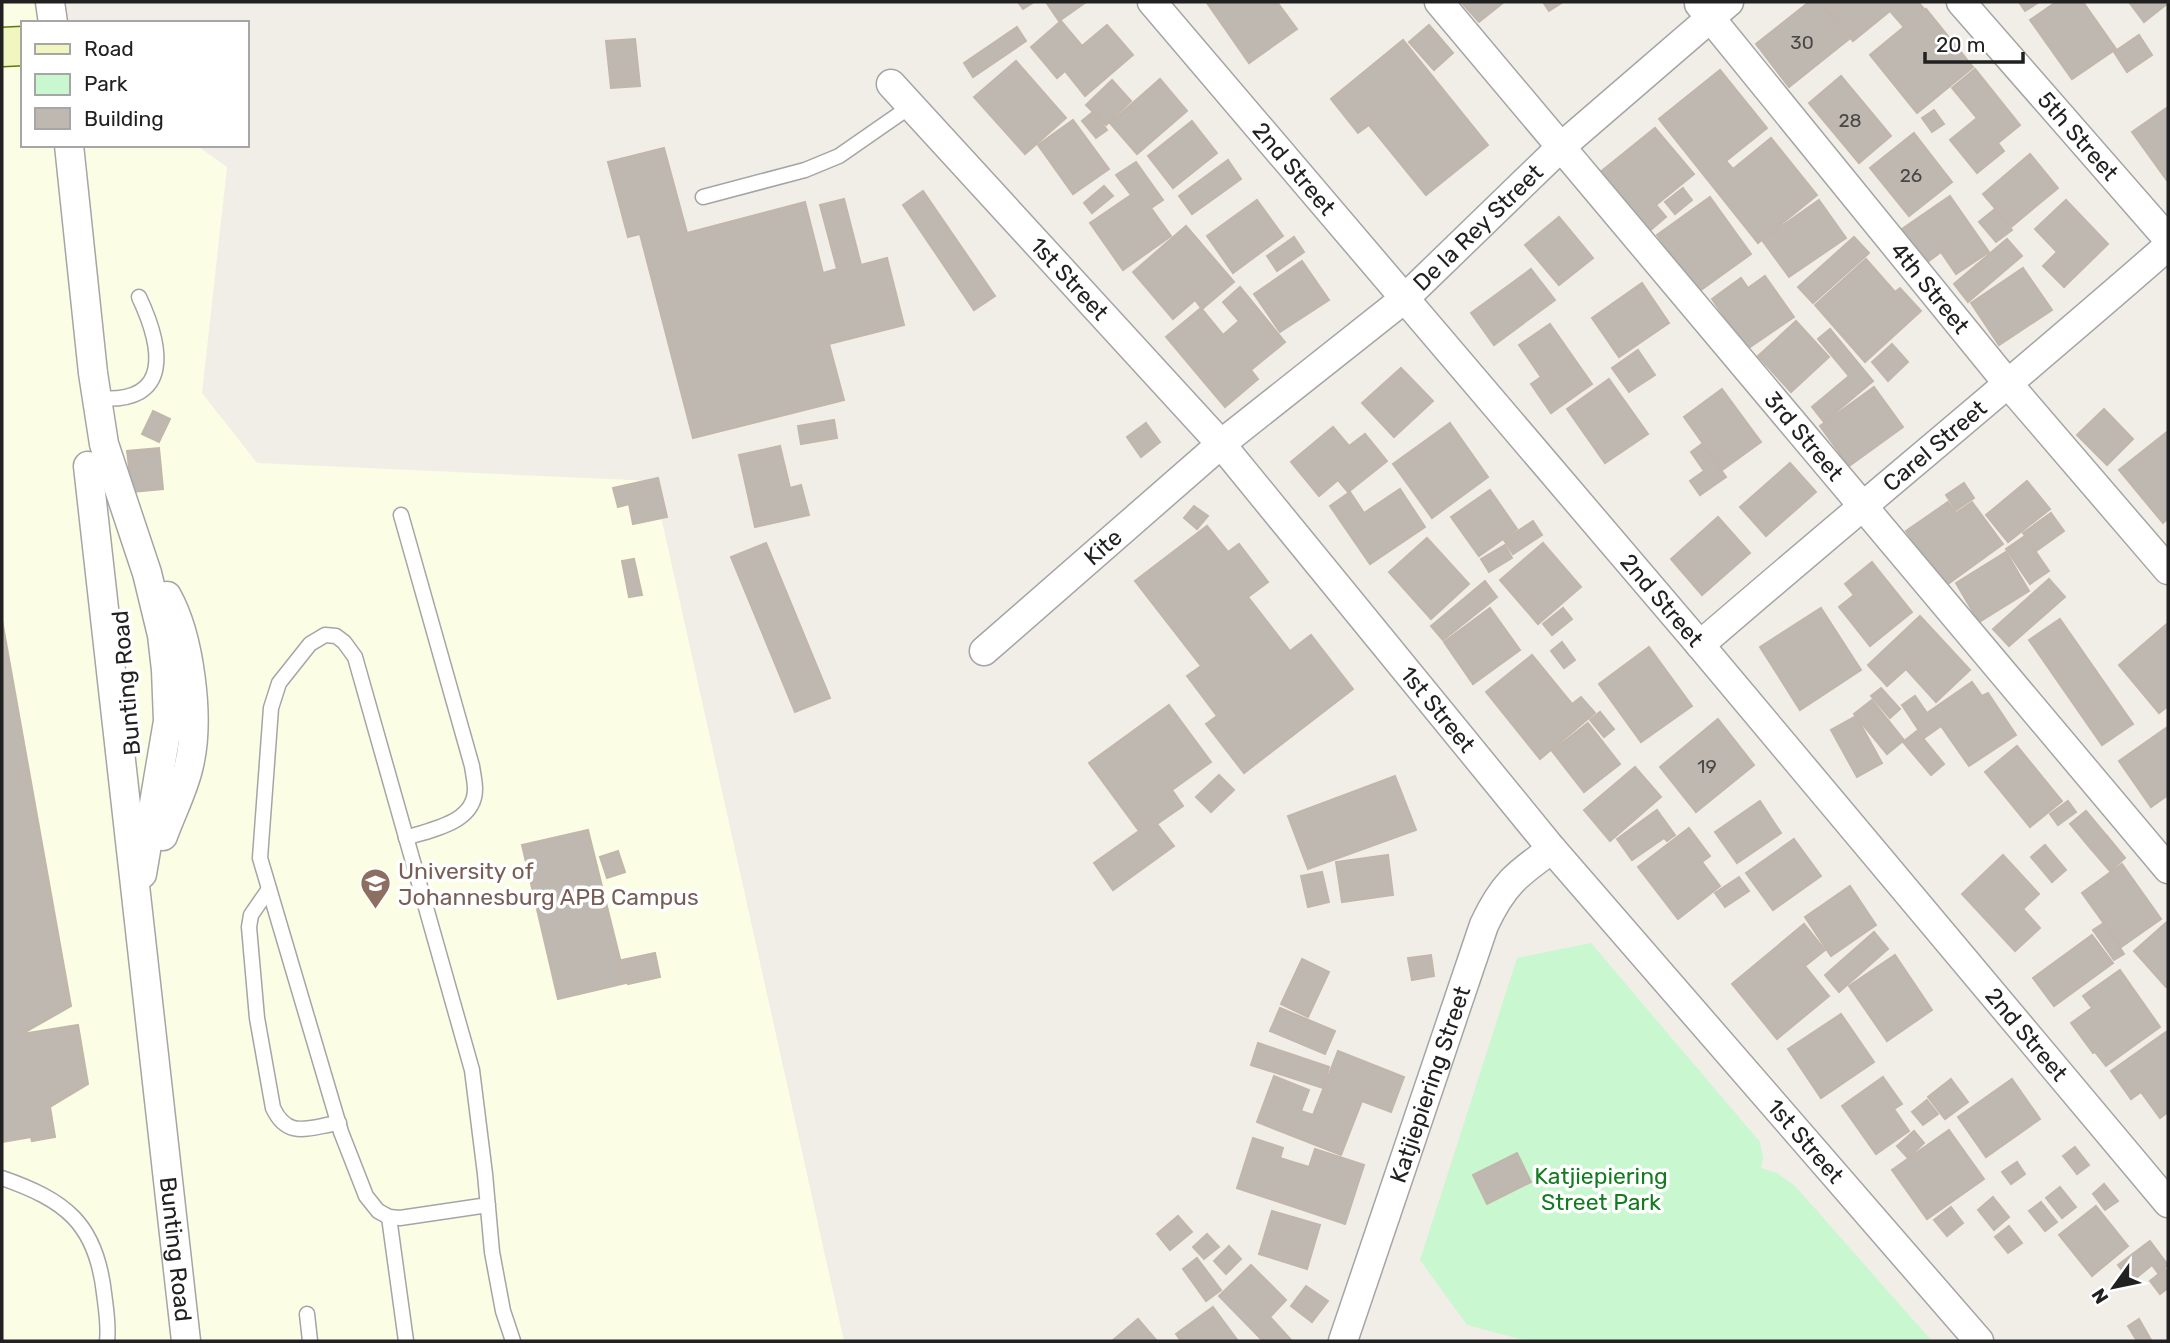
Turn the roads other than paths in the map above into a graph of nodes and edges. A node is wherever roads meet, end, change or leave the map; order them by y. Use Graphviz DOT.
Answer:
graph roads {
  1 [pos="32,2"];
  2 [pos="50,2"];
  3 [pos="1152,2"];
  4 [pos="1438,2"];
  5 [pos="1961,2"];
  6 [pos="1712,7"];
  7 [pos="33,21"];
  8 [pos="53,21"];
  9 [pos="21,46"];
  10 [pos="2,47"];
  11 [pos="891,84"];
  12 [pos="911,106"];
  13 [pos="1562,146"];
  14 [pos="50,147"];
  15 [pos="69,147"];
  16 [pos="703,197"];
  17 [pos="2168,239"];
  18 [pos="2168,246"];
  19 [pos="139,297"];
  20 [pos="1404,299"];
  21 [pos="2009,385"];
  22 [pos="96,398"];
  23 [pos="1221,444"];
  24 [pos="1861,506"];
  25 [pos="401,515"];
  26 [pos="2168,570"];
  27 [pos="1700,645"];
  28 [pos="984,651"];
  29 [pos="406,838"];
  30 [pos="1552,849"];
  31 [pos="2168,869"];
  32 [pos="269,889"];
  33 [pos="137,905"];
  34 [pos="339,1123"];
  35 [pos="2,1178"];
  36 [pos="2168,1203"];
  37 [pos="488,1205"];
  38 [pos="389,1217"];
  39 [pos="307,1314"];
  40 [pos="105,1339"];
  41 [pos="186,1341"];
  42 [pos="310,1341"];
  43 [pos="406,1341"];
  44 [pos="513,1341"];
  45 [pos="1343,1341"];
  46 [pos="1979,1341"];
  1 -- 7 [label="street"];
  2 -- 8 [label="street"];
  3 -- 20 [label="street, 2nd Street"];
  4 -- 13 [label="street, 3rd Street"];
  5 -- 17 [label="street, 5th Street"];
  6 -- 13 [label="street, De la Rey Street"];
  6 -- 21 [label="street, 4th Street"];
  9 -- 10 [label="main road"];
  11 -- 12 [label="street, 1st Street"];
  12 -- 16 [label="lane"];
  12 -- 23 [label="street, 1st Street"];
  13 -- 20 [label="street, De la Rey Street"];
  13 -- 24 [label="street, 3rd Street"];
  14 -- 33 [label="street, Bunting Road"];
  15 -- 22 [label="street, Bunting Road"];
  18 -- 21 [label="street, Carel Street"];
  19 -- 22 [label="lane"];
  20 -- 23 [label="street, De la Rey Street"];
  20 -- 27 [label="street, 2nd Street"];
  21 -- 24 [label="street, Carel Street"];
  21 -- 26 [label="street, 4th Street"];
  22 -- 33 [label="street, Bunting Road"];
  23 -- 28 [label="street, Kite"];
  23 -- 30 [label="street, 1st Street"];
  24 -- 27 [label="street, Carel Street"];
  24 -- 31 [label="street, 3rd Street"];
  25 -- 29 [label="lane"];
  27 -- 36 [label="street, 2nd Street"];
  29 -- 32 [label="lane"];
  29 -- 37 [label="lane"];
  30 -- 45 [label="street, Katjiepiering Street"];
  30 -- 46 [label="street, 1st Street"];
  32 -- 34 [label="lane"];
  32 -- 34 [label="lane"];
  33 -- 41 [label="street, Bunting Road"];
  34 -- 38 [label="lane"];
  35 -- 40 [label="lane"];
  37 -- 38 [label="lane"];
  37 -- 44 [label="lane"];
  38 -- 43 [label="lane"];
  39 -- 42 [label="lane"];
}
